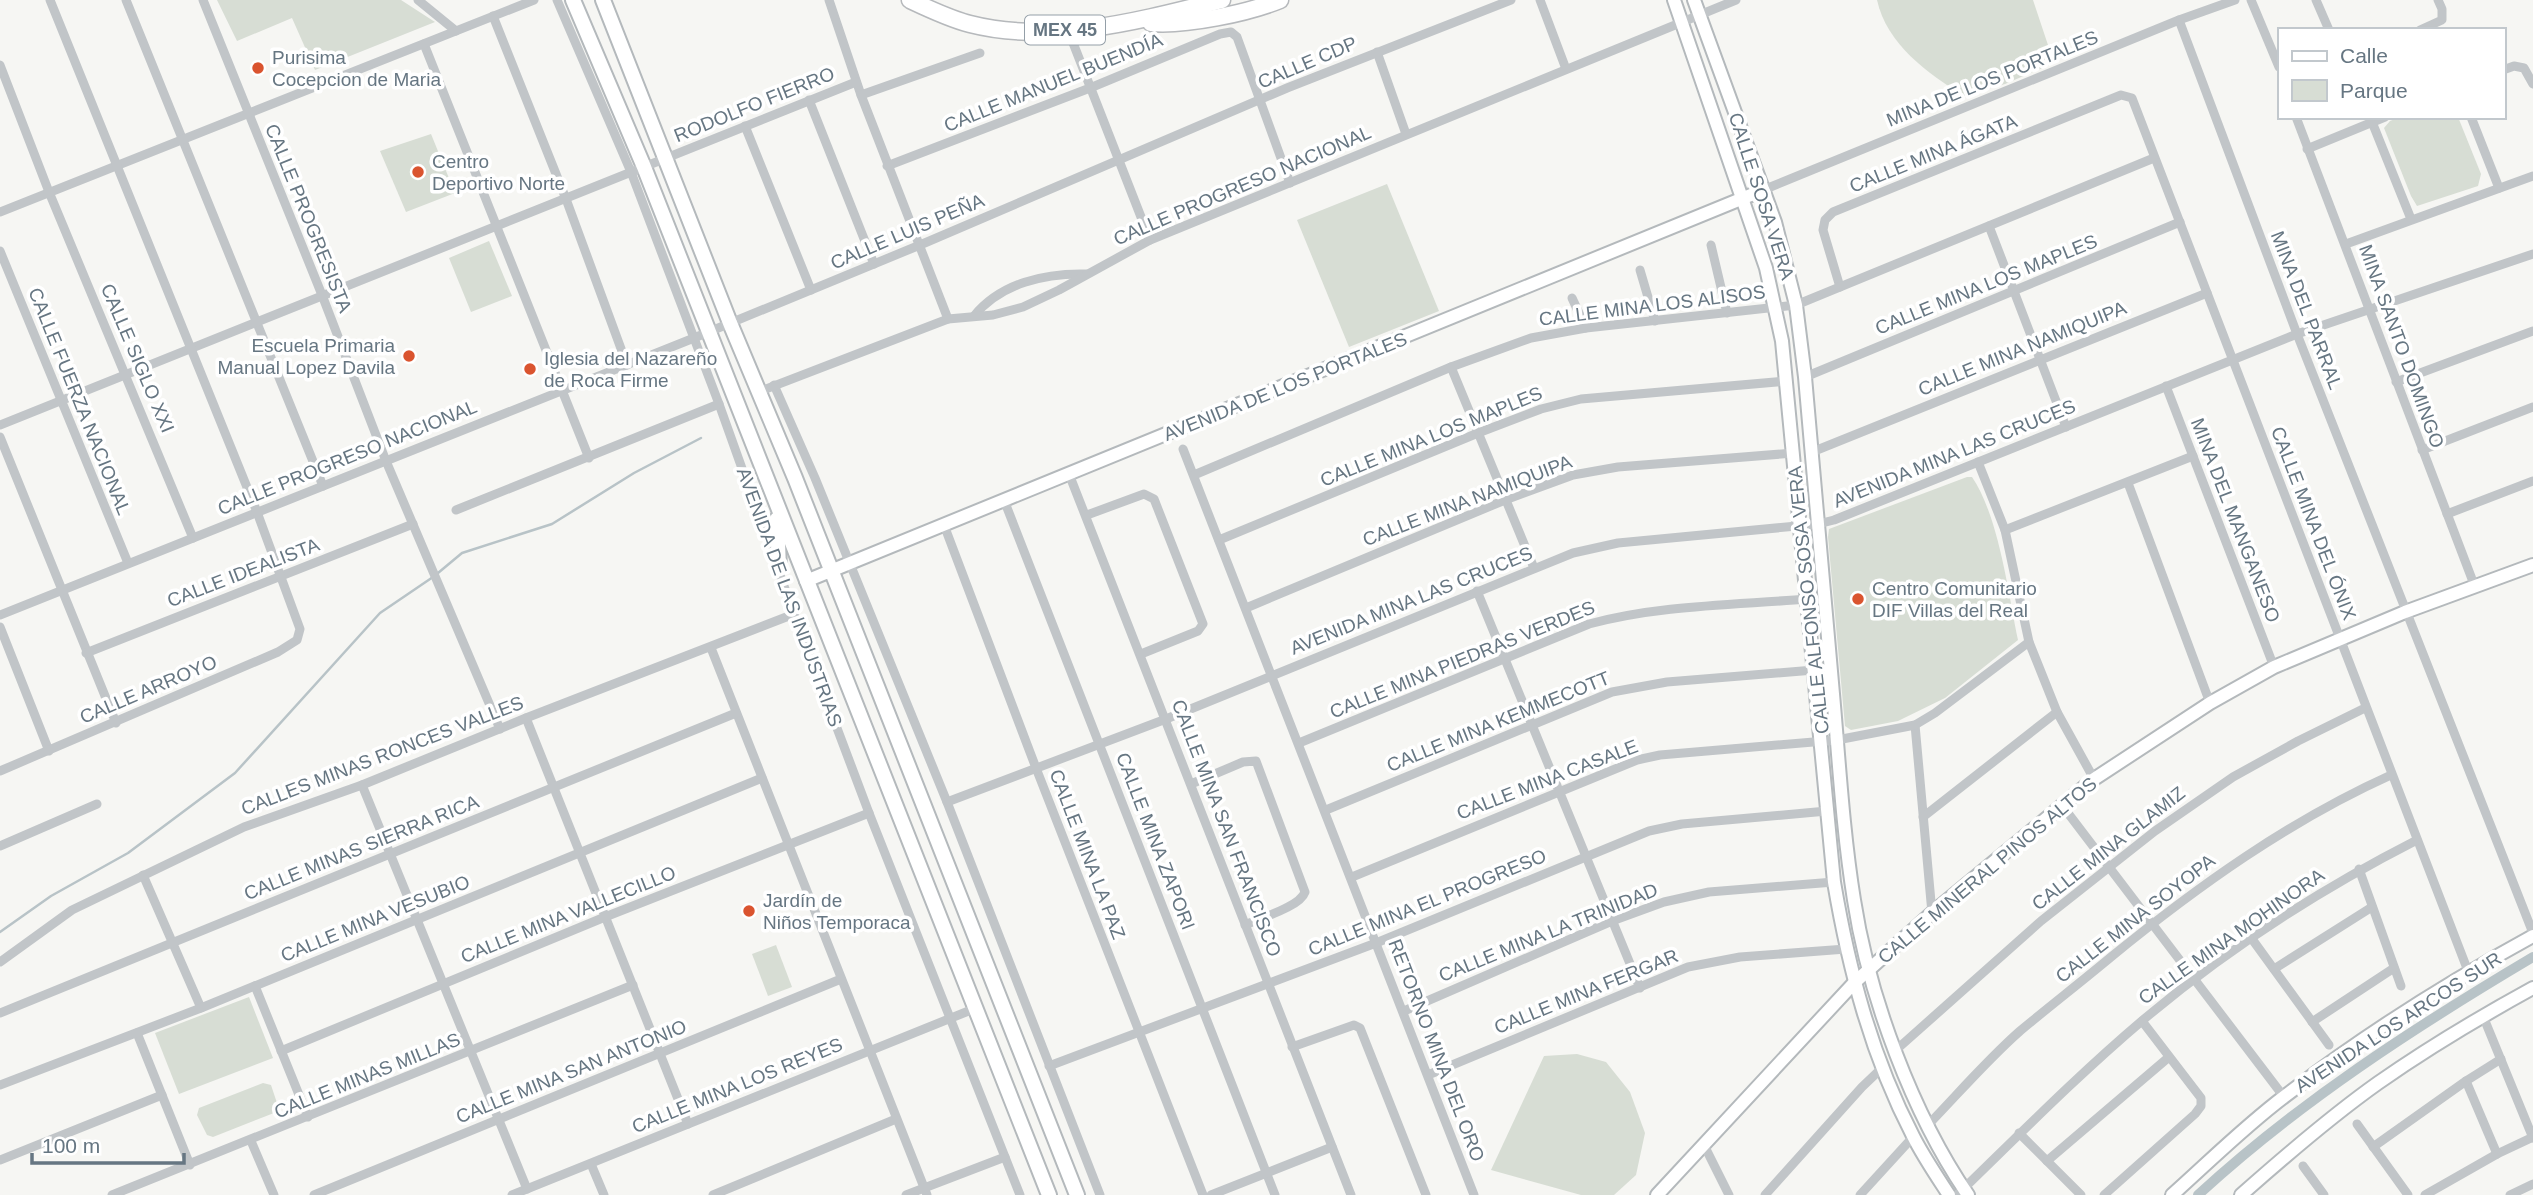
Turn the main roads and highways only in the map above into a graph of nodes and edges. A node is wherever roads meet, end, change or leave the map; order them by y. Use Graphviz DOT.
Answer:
graph roads {
  1 [pos="573,0"];
  2 [pos="603,0"];
  3 [pos="910,0"];
  4 [pos="1222,0"];
  5 [pos="1280,0"];
  6 [pos="1674,0"];
  7 [pos="1694,0"];
  8 [pos="1135,20"];
  9 [pos="1763,190"];
  10 [pos="1742,199"];
  11 [pos="777,507"];
  12 [pos="2533,565"];
  13 [pos="779,568"];
  14 [pos="831,571"];
  15 [pos="806,581"];
  16 [pos="2533,935"];
  17 [pos="1869,968"];
  18 [pos="1854,983"];
  19 [pos="2533,988"];
  20 [pos="1963,1193"];
  21 [pos="1049,1195"];
  22 [pos="1077,1195"];
  23 [pos="1657,1195"];
  24 [pos="1949,1195"];
  25 [pos="2172,1195"];
  26 [pos="2241,1195"];
  1 -- 11 [label="main road, AVENIDA DE LAS INDUSTRIAS"];
  2 -- 14 [label="main road"];
  3 -- 8 [label="highway, MEX 45"];
  4 -- 8 [label="highway, MEX 45"];
  5 -- 8 [label="highway"];
  6 -- 10 [label="main road, CALLE ALFONSO SOSA VERA"];
  7 -- 9 [label="main road, CALLE SOSA VERA"];
  9 -- 10 [label="main road, AVENIDA DE LOS PORTALES"];
  9 -- 17 [label="main road, CALLE SOSA VERA"];
  10 -- 14 [label="main road, AVENIDA DE LOS PORTALES"];
  10 -- 18 [label="main road, CALLE ALFONSO SOSA VERA"];
  11 -- 13 [label="main road"];
  11 -- 15 [label="main road, AVENIDA DE LAS INDUSTRIAS"];
  12 -- 17 [label="main road, CALLE MINERAL PINOS ALTOS"];
  14 -- 15 [label="main road, AVENIDA DE LOS PORTALES"];
  14 -- 22 [label="main road"];
  15 -- 21 [label="main road, AVENIDA DE LAS INDUSTRIAS"];
  16 -- 25 [label="main road, AVENIDA LOS ARCOS SUR"];
  17 -- 18 [label="main road, CALLE MINERAL PINOS ALTOS"];
  17 -- 20 [label="main road, CALLE SOSA VERA"];
  18 -- 23 [label="main road, CALLE MINERAL PINOS ALTOS"];
  18 -- 24 [label="main road, CALLE ALFONSO SOSA VERA"];
  19 -- 26 [label="main road, AVENIDA LOS ARCOS SUR"];
}
